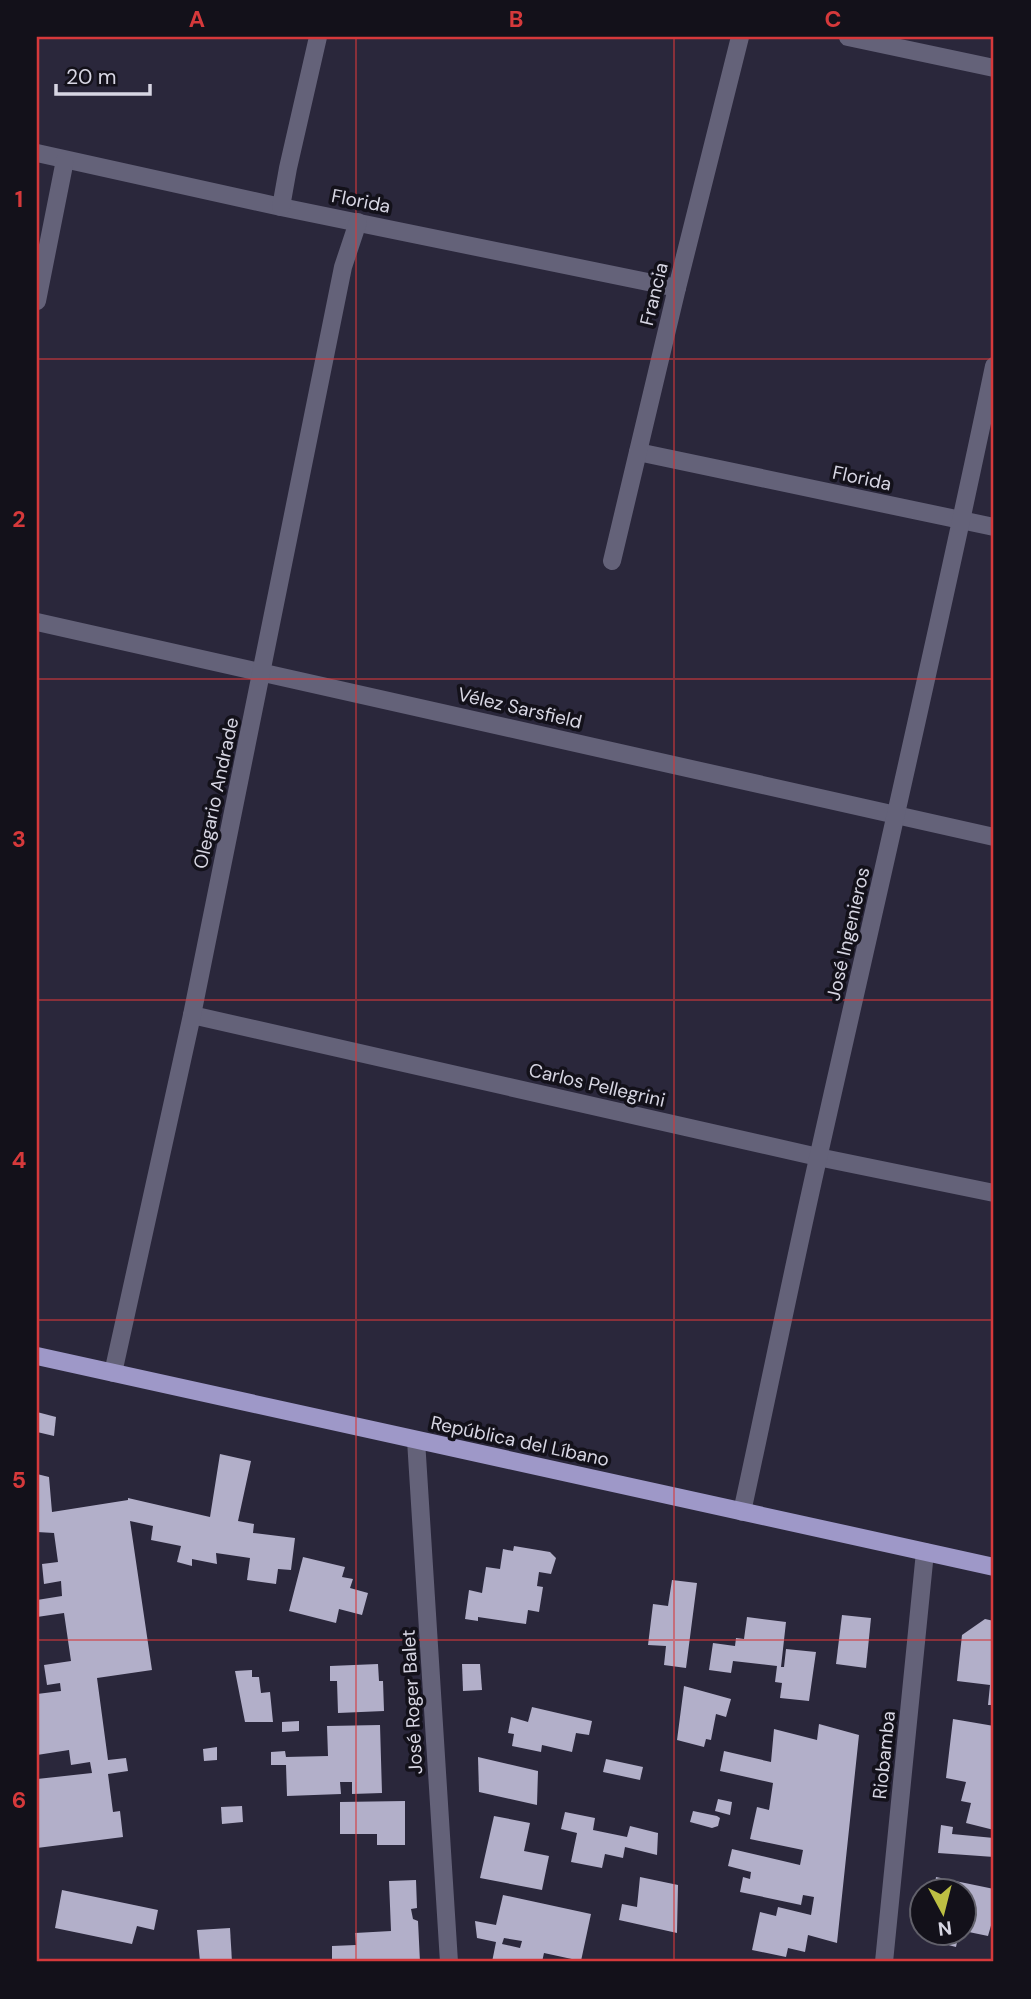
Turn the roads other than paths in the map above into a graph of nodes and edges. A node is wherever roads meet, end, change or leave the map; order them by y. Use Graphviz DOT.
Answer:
graph roads {
  1 [pos="318,37"];
  2 [pos="740,37"];
  3 [pos="848,37"];
  4 [pos="994,68"];
  5 [pos="37,153"];
  6 [pos="65,160"];
  7 [pos="281,207"];
  8 [pos="358,222"];
  9 [pos="677,288"];
  10 [pos="37,301"];
  11 [pos="994,366"];
  12 [pos="638,452"];
  13 [pos="962,520"];
  14 [pos="994,527"];
  15 [pos="612,561"];
  16 [pos="37,622"];
  17 [pos="262,672"];
  18 [pos="897,814"];
  19 [pos="994,837"];
  20 [pos="192,1014"];
  21 [pos="818,1157"];
  22 [pos="994,1193"];
  23 [pos="37,1356"];
  24 [pos="113,1373"];
  25 [pos="416,1440"];
  26 [pos="742,1512"];
  27 [pos="925,1552"];
  28 [pos="994,1567"];
  29 [pos="449,1962"];
  30 [pos="884,1962"];
  1 -- 7 [label="street"];
  2 -- 9 [label="street, Francia"];
  3 -- 4 [label="street"];
  5 -- 6 [label="street, Florida"];
  6 -- 7 [label="street, Florida"];
  6 -- 10 [label="street"];
  7 -- 8 [label="street, Florida"];
  8 -- 9 [label="street, Florida"];
  8 -- 17 [label="street, Olegario Andrade"];
  9 -- 12 [label="street, Francia"];
  11 -- 13 [label="street, José Ingenieros"];
  12 -- 13 [label="street, Florida"];
  12 -- 15 [label="street, Francia"];
  13 -- 14 [label="street, Florida"];
  13 -- 18 [label="street, José Ingenieros"];
  16 -- 17 [label="street, Vélez Sarsfield"];
  17 -- 18 [label="street, Vélez Sarsfield"];
  17 -- 20 [label="street, Olegario Andrade"];
  18 -- 19 [label="street, Vélez Sarsfield"];
  18 -- 21 [label="street, José Ingenieros"];
  20 -- 21 [label="street, Carlos Pellegrini"];
  20 -- 24 [label="street, Olegario Andrade"];
  21 -- 22 [label="street, Carlos Pellegrini"];
  21 -- 26 [label="street, José Ingenieros"];
  23 -- 24 [label="main road, República del Líbano"];
  24 -- 25 [label="main road, República del Líbano"];
  25 -- 26 [label="main road, República del Líbano"];
  25 -- 29 [label="street, José Roger Balet"];
  26 -- 27 [label="main road, República del Líbano"];
  27 -- 28 [label="main road, República del Líbano"];
  27 -- 30 [label="street, Riobamba"];
}
